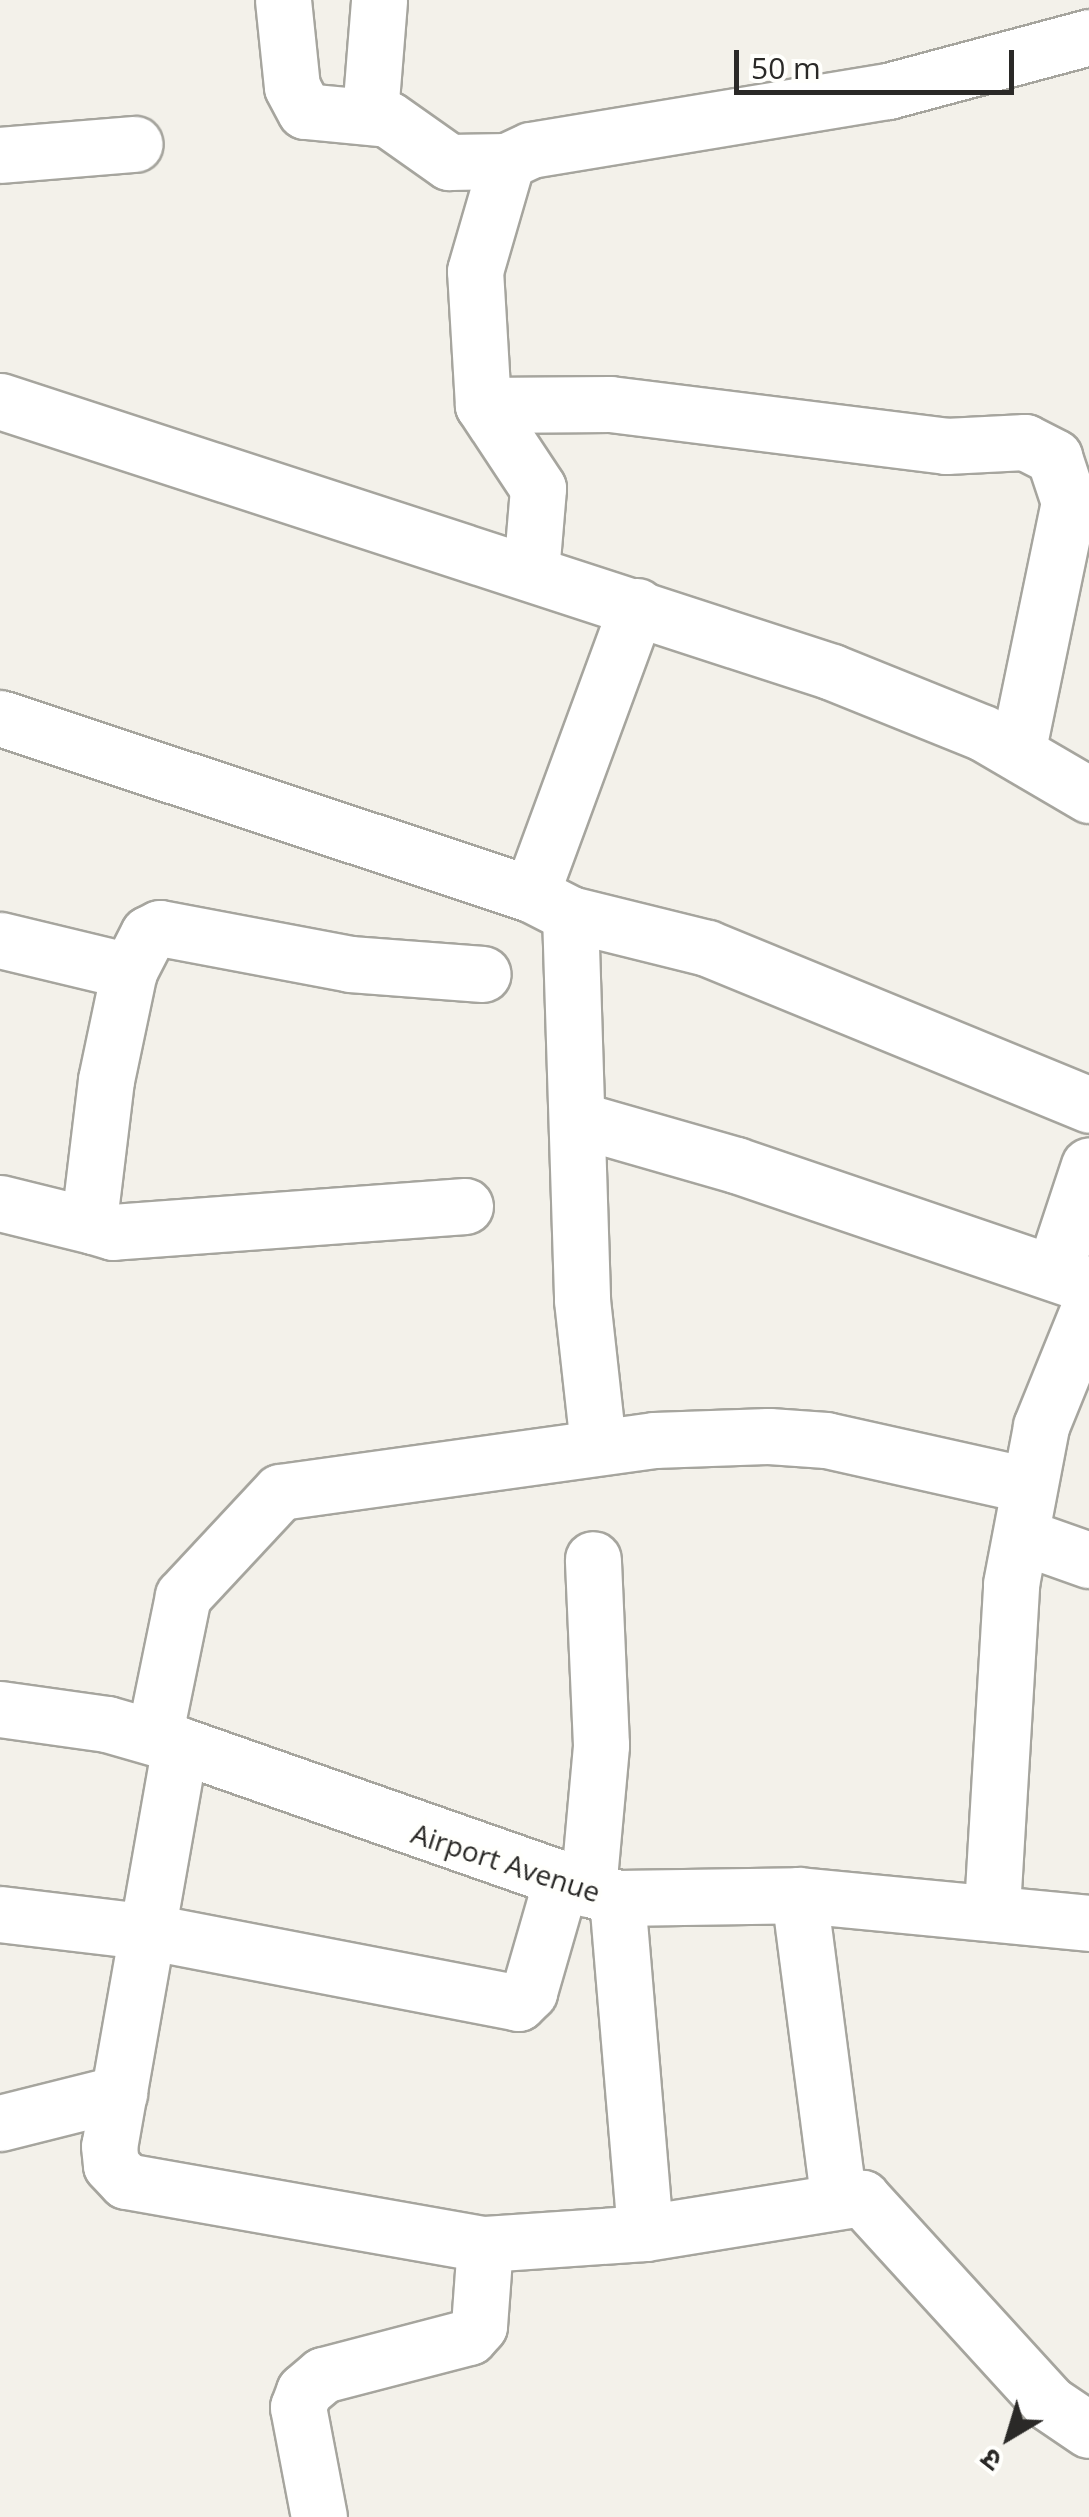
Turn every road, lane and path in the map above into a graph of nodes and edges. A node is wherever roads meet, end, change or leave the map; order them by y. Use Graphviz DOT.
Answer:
graph roads {
  1 [pos="283,0"];
  2 [pos="379,0"];
  3 [pos="1089,37"];
  4 [pos="370,113"];
  5 [pos="135,144"];
  6 [pos="0,155"];
  7 [pos="507,161"];
  8 [pos="0,400"];
  9 [pos="483,405"];
  10 [pos="531,572"];
  11 [pos="638,606"];
  12 [pos="0,718"];
  13 [pos="1017,752"];
  14 [pos="1089,795"];
  15 [pos="550,904"];
  16 [pos="0,940"];
  17 [pos="129,971"];
  18 [pos="482,974"];
  19 [pos="1084,1088"];
  20 [pos="579,1120"];
  21 [pos="1089,1165"];
  22 [pos="0,1203"];
  23 [pos="466,1206"];
  24 [pos="93,1226"];
  25 [pos="1078,1287"];
  26 [pos="598,1446"];
  27 [pos="1026,1511"];
  28 [pos="593,1559"];
  29 [pos="1089,1560"];
  30 [pos="0,1710"];
  31 [pos="167,1741"];
  32 [pos="588,1889"];
  33 [pos="800,1895"];
  34 [pos="992,1908"];
  35 [pos="0,1914"];
  36 [pos="1089,1923"];
  37 [pos="151,1932"];
  38 [pos="119,2093"];
  39 [pos="0,2123"];
  40 [pos="838,2197"];
  41 [pos="645,2233"];
  42 [pos="485,2244"];
  43 [pos="1089,2430"];
  44 [pos="319,2517"];
  1 -- 4 [label="street"];
  2 -- 4 [label="street"];
  3 -- 7 [label="street"];
  4 -- 7 [label="street"];
  5 -- 6 [label="street"];
  7 -- 9 [label="street"];
  8 -- 10 [label="street"];
  9 -- 10 [label="street"];
  9 -- 13 [label="street"];
  10 -- 11 [label="street"];
  11 -- 13 [label="street"];
  11 -- 15 [label="street"];
  12 -- 15 [label="street"];
  13 -- 14 [label="street"];
  15 -- 19 [label="street"];
  15 -- 20 [label="street"];
  16 -- 17 [label="street"];
  17 -- 18 [label="street"];
  17 -- 24 [label="street"];
  20 -- 25 [label="street"];
  20 -- 26 [label="street"];
  21 -- 25 [label="street"];
  22 -- 24 [label="street"];
  23 -- 24 [label="street"];
  25 -- 27 [label="street"];
  26 -- 27 [label="street"];
  26 -- 31 [label="street"];
  27 -- 29 [label="street"];
  27 -- 34 [label="street"];
  28 -- 32 [label="street"];
  30 -- 31 [label="street, Airport Avenue"];
  31 -- 32 [label="street, Airport Avenue"];
  31 -- 37 [label="street"];
  32 -- 33 [label="street, Airport Avenue"];
  32 -- 37 [label="street"];
  32 -- 41 [label="street"];
  33 -- 34 [label="street, Airport Avenue"];
  33 -- 40 [label="street"];
  34 -- 36 [label="street, Airport Avenue"];
  35 -- 37 [label="street"];
  37 -- 38 [label="street"];
  38 -- 39 [label="street"];
  38 -- 42 [label="street"];
  40 -- 41 [label="street"];
  40 -- 43 [label="street"];
  41 -- 42 [label="street"];
  42 -- 44 [label="street"];
}
